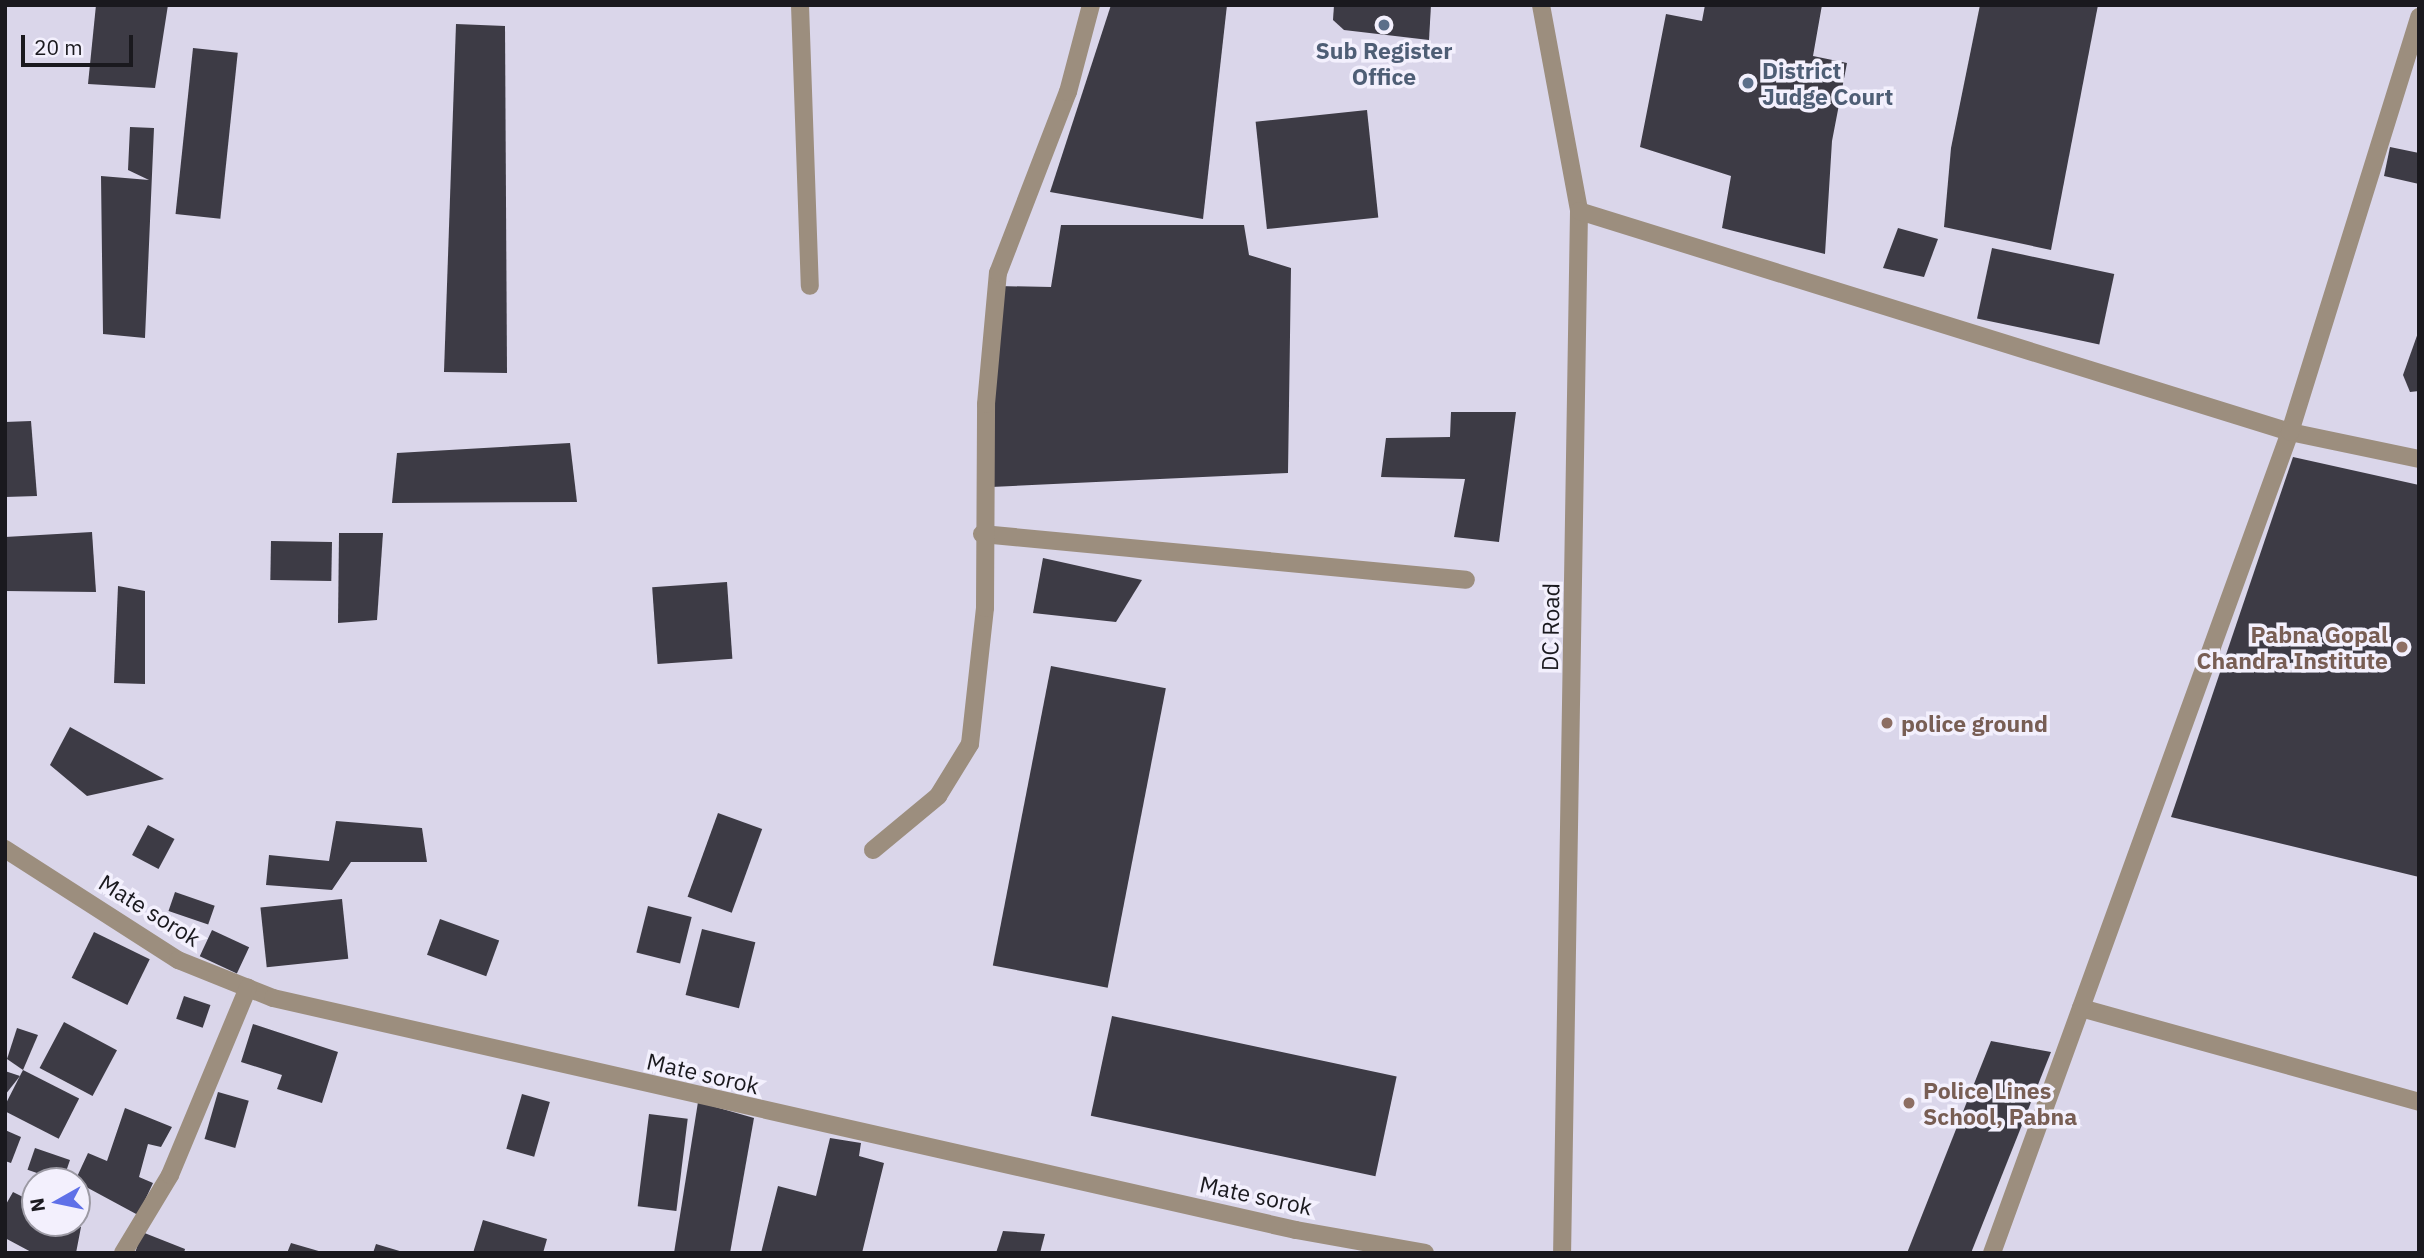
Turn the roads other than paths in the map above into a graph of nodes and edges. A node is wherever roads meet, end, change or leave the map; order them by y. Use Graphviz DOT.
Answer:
graph roads {
  1 [pos="800,5"];
  2 [pos="1091,5"];
  3 [pos="1541,5"];
  4 [pos="2419,17"];
  5 [pos="1579,211"];
  6 [pos="810,286"];
  7 [pos="2290,432"];
  8 [pos="2419,458"];
  9 [pos="982,534"];
  10 [pos="1466,580"];
  11 [pos="5,849"];
  12 [pos="873,850"];
  13 [pos="248,988"];
  14 [pos="2081,1008"];
  15 [pos="2419,1102"];
  16 [pos="123,1253"];
  17 [pos="1424,1253"];
  18 [pos="1562,1253"];
  19 [pos="1992,1253"];
  1 -- 6 [label="street"];
  2 -- 9 [label="street"];
  3 -- 5 [label="street, DC Road"];
  4 -- 7 [label="street"];
  5 -- 7 [label="street"];
  5 -- 18 [label="street, DC Road"];
  7 -- 8 [label="street"];
  7 -- 14 [label="street"];
  9 -- 10 [label="street"];
  9 -- 12 [label="street"];
  11 -- 13 [label="street, Mate sorok"];
  13 -- 16 [label="street"];
  13 -- 17 [label="street, Mate sorok"];
  14 -- 15 [label="street"];
  14 -- 19 [label="street"];
}
